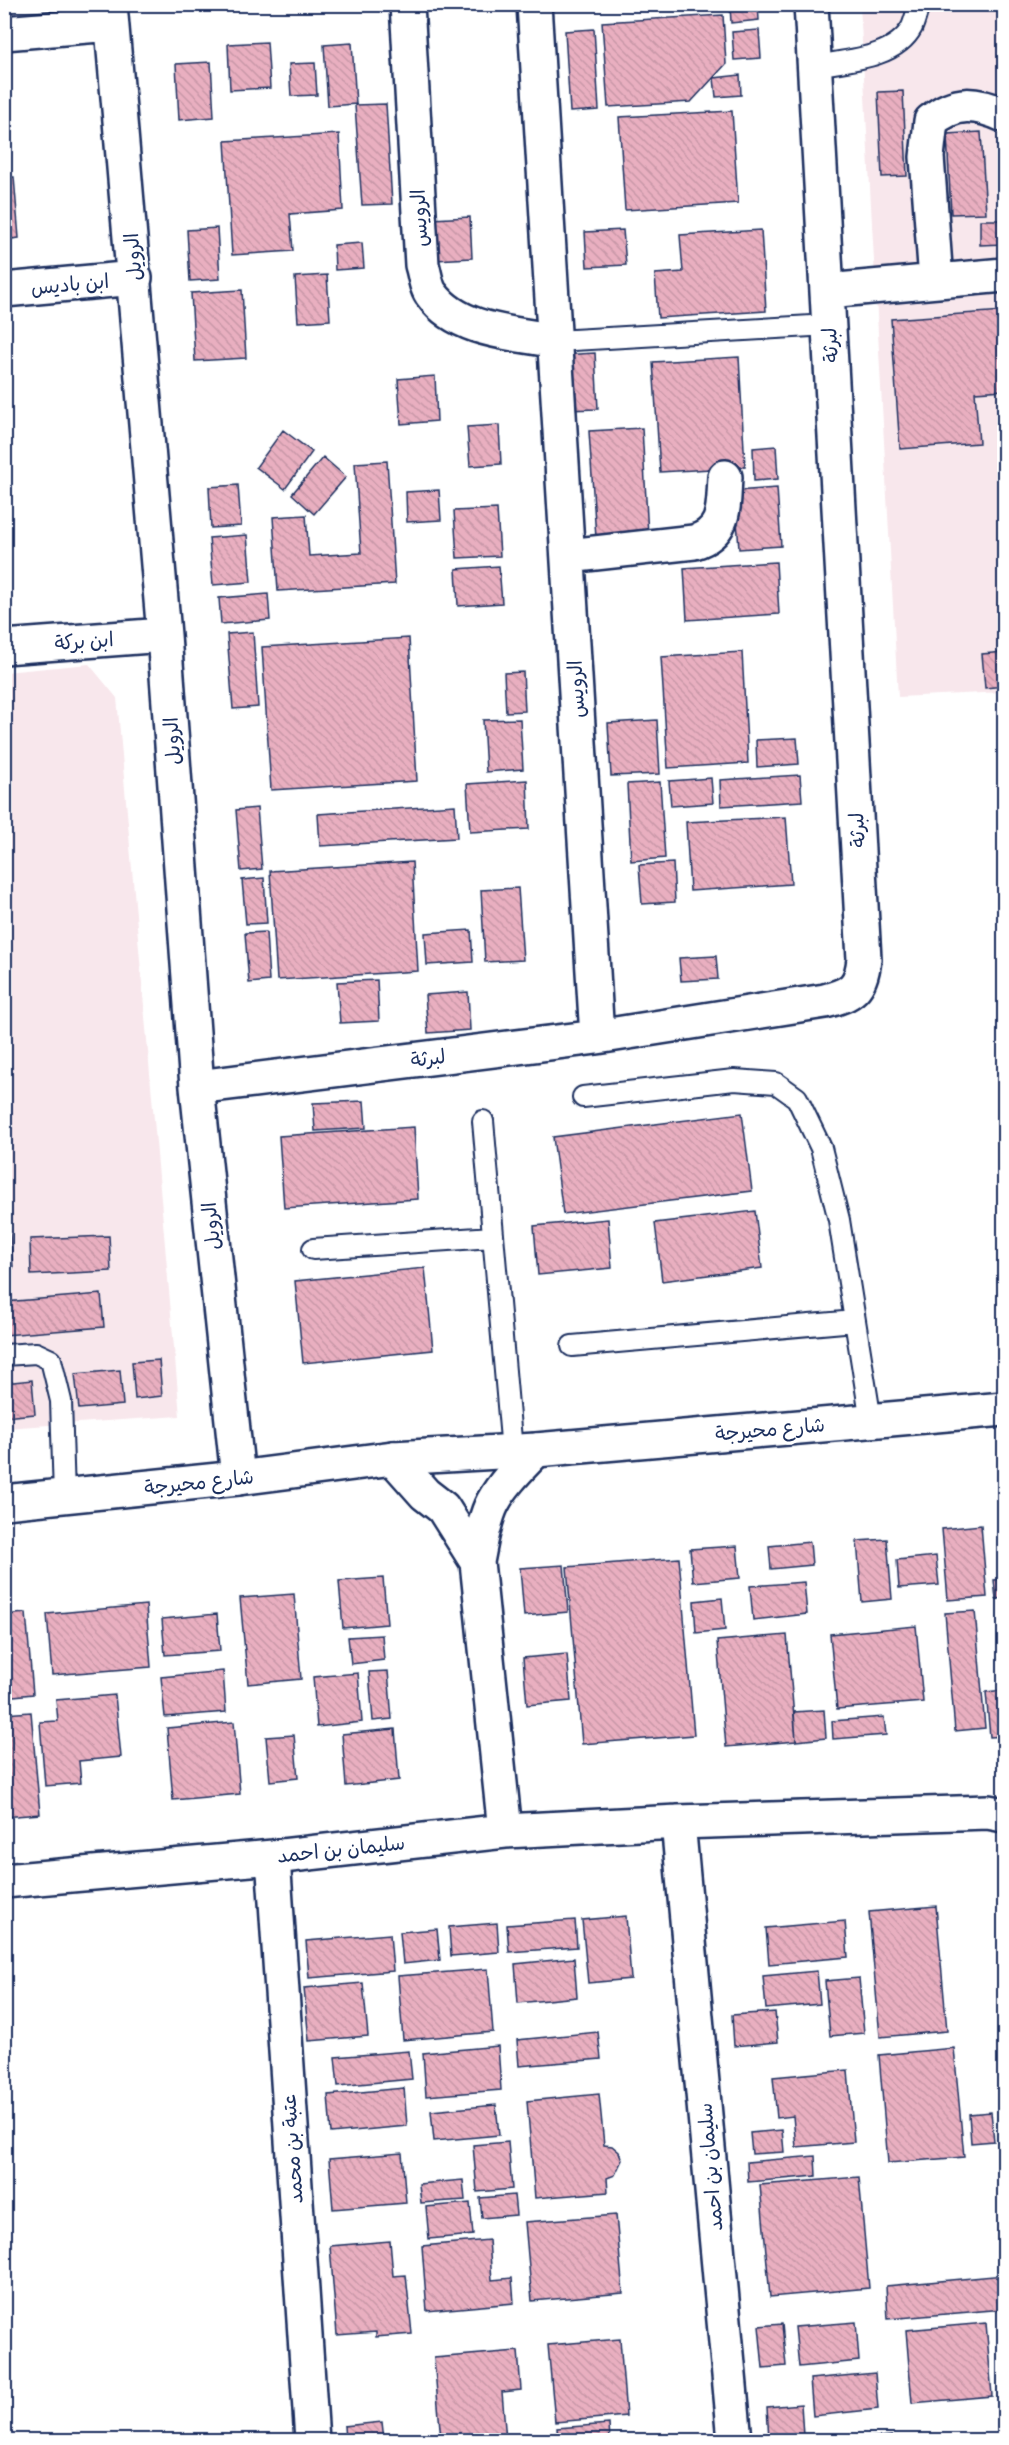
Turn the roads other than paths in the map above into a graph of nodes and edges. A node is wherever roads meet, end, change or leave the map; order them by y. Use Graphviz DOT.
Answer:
graph roads {
  1 [pos="407,4"];
  2 [pos="534,4"];
  3 [pos="811,4"];
  4 [pos="919,4"];
  5 [pos="111,14"];
  6 [pos="4,33"];
  7 [pos="815,66"];
  8 [pos="1005,115"];
  9 [pos="1005,275"];
  10 [pos="135,278"];
  11 [pos="936,281"];
  12 [pos="4,290"];
  13 [pos="827,291"];
  14 [pos="829,325"];
  15 [pos="556,342"];
  16 [pos="725,477"];
  17 [pos="568,556"];
  18 [pos="164,635"];
  19 [pos="4,647"];
  20 [pos="597,1037"];
  21 [pos="197,1087"];
  22 [pos="583,1097"];
  23 [pos="483,1121"];
  24 [pos="494,1237"];
  25 [pos="313,1249"];
  26 [pos="855,1321"];
  27 [pos="572,1346"];
  28 [pos="4,1355"];
  29 [pos="1005,1409"];
  30 [pos="871,1421"];
  31 [pos="524,1450"];
  32 [pos="393,1458"];
  33 [pos="238,1478"];
  34 [pos="64,1496"];
  35 [pos="4,1502"];
  36 [pos="477,1562"];
  37 [pos="1005,1815"];
  38 [pos="678,1822"];
  39 [pos="505,1831"];
  40 [pos="273,1857"];
  41 [pos="4,1881"];
  42 [pos="312,2440"];
  43 [pos="735,2440"];
  1 -- 15 [label="street, الرويس"];
  2 -- 15 [label="street, الرويس"];
  3 -- 7 [label="street, لبرثة"];
  4 -- 7 [label="lane"];
  5 -- 6 [label="street"];
  5 -- 10 [label="street, الرويل"];
  7 -- 13 [label="street, لبرثة"];
  8 -- 11 [label="street"];
  9 -- 11 [label="street"];
  10 -- 12 [label="street, ابن باديس"];
  10 -- 18 [label="street, الرويل"];
  11 -- 13 [label="street"];
  13 -- 14 [label="street, لبرثة"];
  14 -- 15 [label="lane"];
  14 -- 20 [label="street, لبرثة"];
  15 -- 17 [label="street, الرويس"];
  16 -- 17 [label="street"];
  17 -- 20 [label="street, الرويس"];
  18 -- 19 [label="street, ابن بركة"];
  18 -- 21 [label="street, الرويل"];
  20 -- 21 [label="street, لبرثة"];
  21 -- 33 [label="street, الرويل"];
  22 -- 26 [label="lane"];
  23 -- 24 [label="lane"];
  24 -- 25 [label="lane"];
  24 -- 31 [label="lane"];
  26 -- 27 [label="lane"];
  26 -- 30 [label="lane"];
  28 -- 34 [label="lane"];
  29 -- 30 [label="street, شارع محيرجة"];
  30 -- 31 [label="street, شارع محيرجة"];
  31 -- 32 [label="street, شارع محيرجة"];
  31 -- 36 [label="street"];
  32 -- 33 [label="street, شارع محيرجة"];
  32 -- 36 [label="street"];
  33 -- 34 [label="street, شارع محيرجة"];
  34 -- 35 [label="street, شارع محيرجة"];
  36 -- 39 [label="street"];
  37 -- 38 [label="street, سليمان بن احمد"];
  38 -- 39 [label="street, سليمان بن احمد"];
  38 -- 43 [label="street, سليمان بن احمد"];
  39 -- 40 [label="street, سليمان بن احمد"];
  40 -- 41 [label="street, سليمان بن احمد"];
  40 -- 42 [label="street, عتبة بن محمد"];
}
